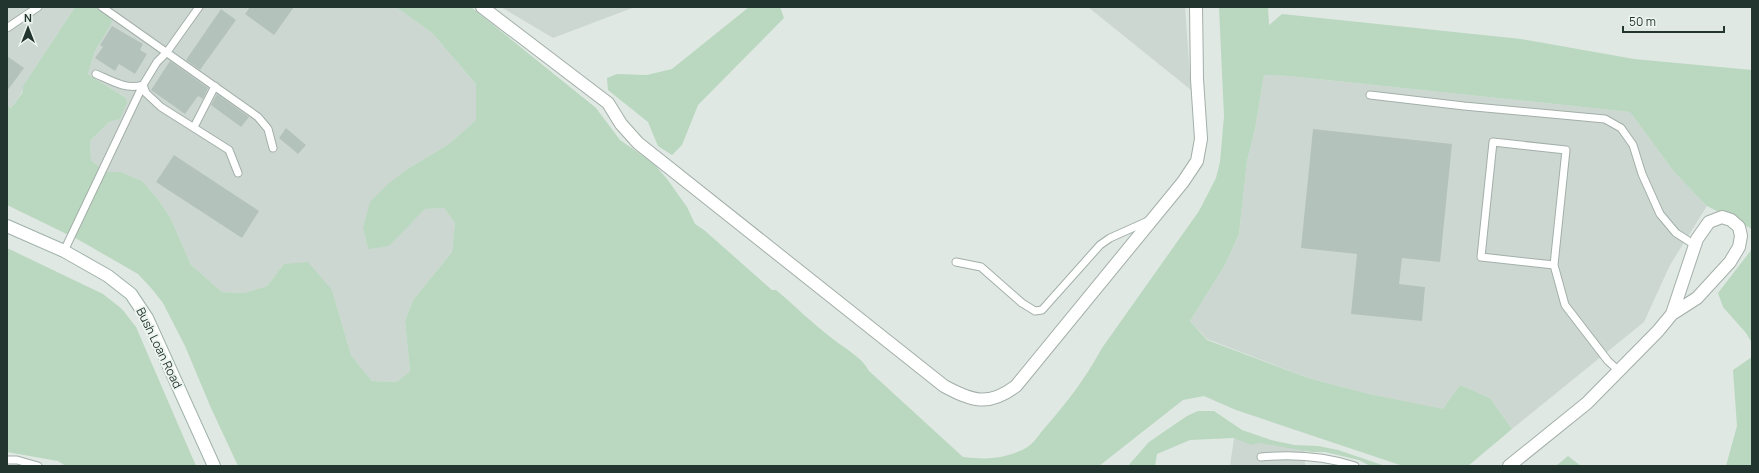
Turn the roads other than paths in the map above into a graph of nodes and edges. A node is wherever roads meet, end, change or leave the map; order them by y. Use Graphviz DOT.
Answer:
graph roads {
  1 [pos="38,7"];
  2 [pos="102,7"];
  3 [pos="199,7"];
  4 [pos="482,7"];
  5 [pos="1196,7"];
  6 [pos="7,28"];
  7 [pos="167,52"];
  8 [pos="96,74"];
  9 [pos="143,85"];
  10 [pos="216,86"];
  11 [pos="1370,95"];
  12 [pos="194,127"];
  13 [pos="273,148"];
  14 [pos="238,173"];
  15 [pos="1153,218"];
  16 [pos="7,226"];
  17 [pos="1695,245"];
  18 [pos="64,251"];
  19 [pos="956,262"];
  20 [pos="1554,265"];
  21 [pos="1672,314"];
  22 [pos="1619,371"];
  23 [pos="1261,456"];
  24 [pos="7,460"];
  25 [pos="38,466"];
  26 [pos="214,466"];
  27 [pos="1355,466"];
  28 [pos="1509,466"];
  1 -- 6 [label="lane"];
  2 -- 7 [label="lane"];
  3 -- 7 [label="lane"];
  4 -- 15 [label="street"];
  5 -- 15 [label="street"];
  7 -- 9 [label="lane"];
  7 -- 10 [label="lane"];
  8 -- 9 [label="lane"];
  9 -- 12 [label="lane"];
  9 -- 18 [label="lane"];
  10 -- 12 [label="lane"];
  10 -- 13 [label="lane"];
  11 -- 17 [label="lane"];
  12 -- 14 [label="lane"];
  15 -- 19 [label="lane"];
  16 -- 18 [label="street, Bush Loan Road"];
  17 -- 21 [label="street"];
  17 -- 21 [label="street"];
  18 -- 26 [label="street, Bush Loan Road"];
  20 -- 20 [label="lane"];
  20 -- 22 [label="lane"];
  21 -- 22 [label="street"];
  22 -- 28 [label="street"];
  23 -- 27 [label="lane"];
  24 -- 25 [label="lane"];
}
